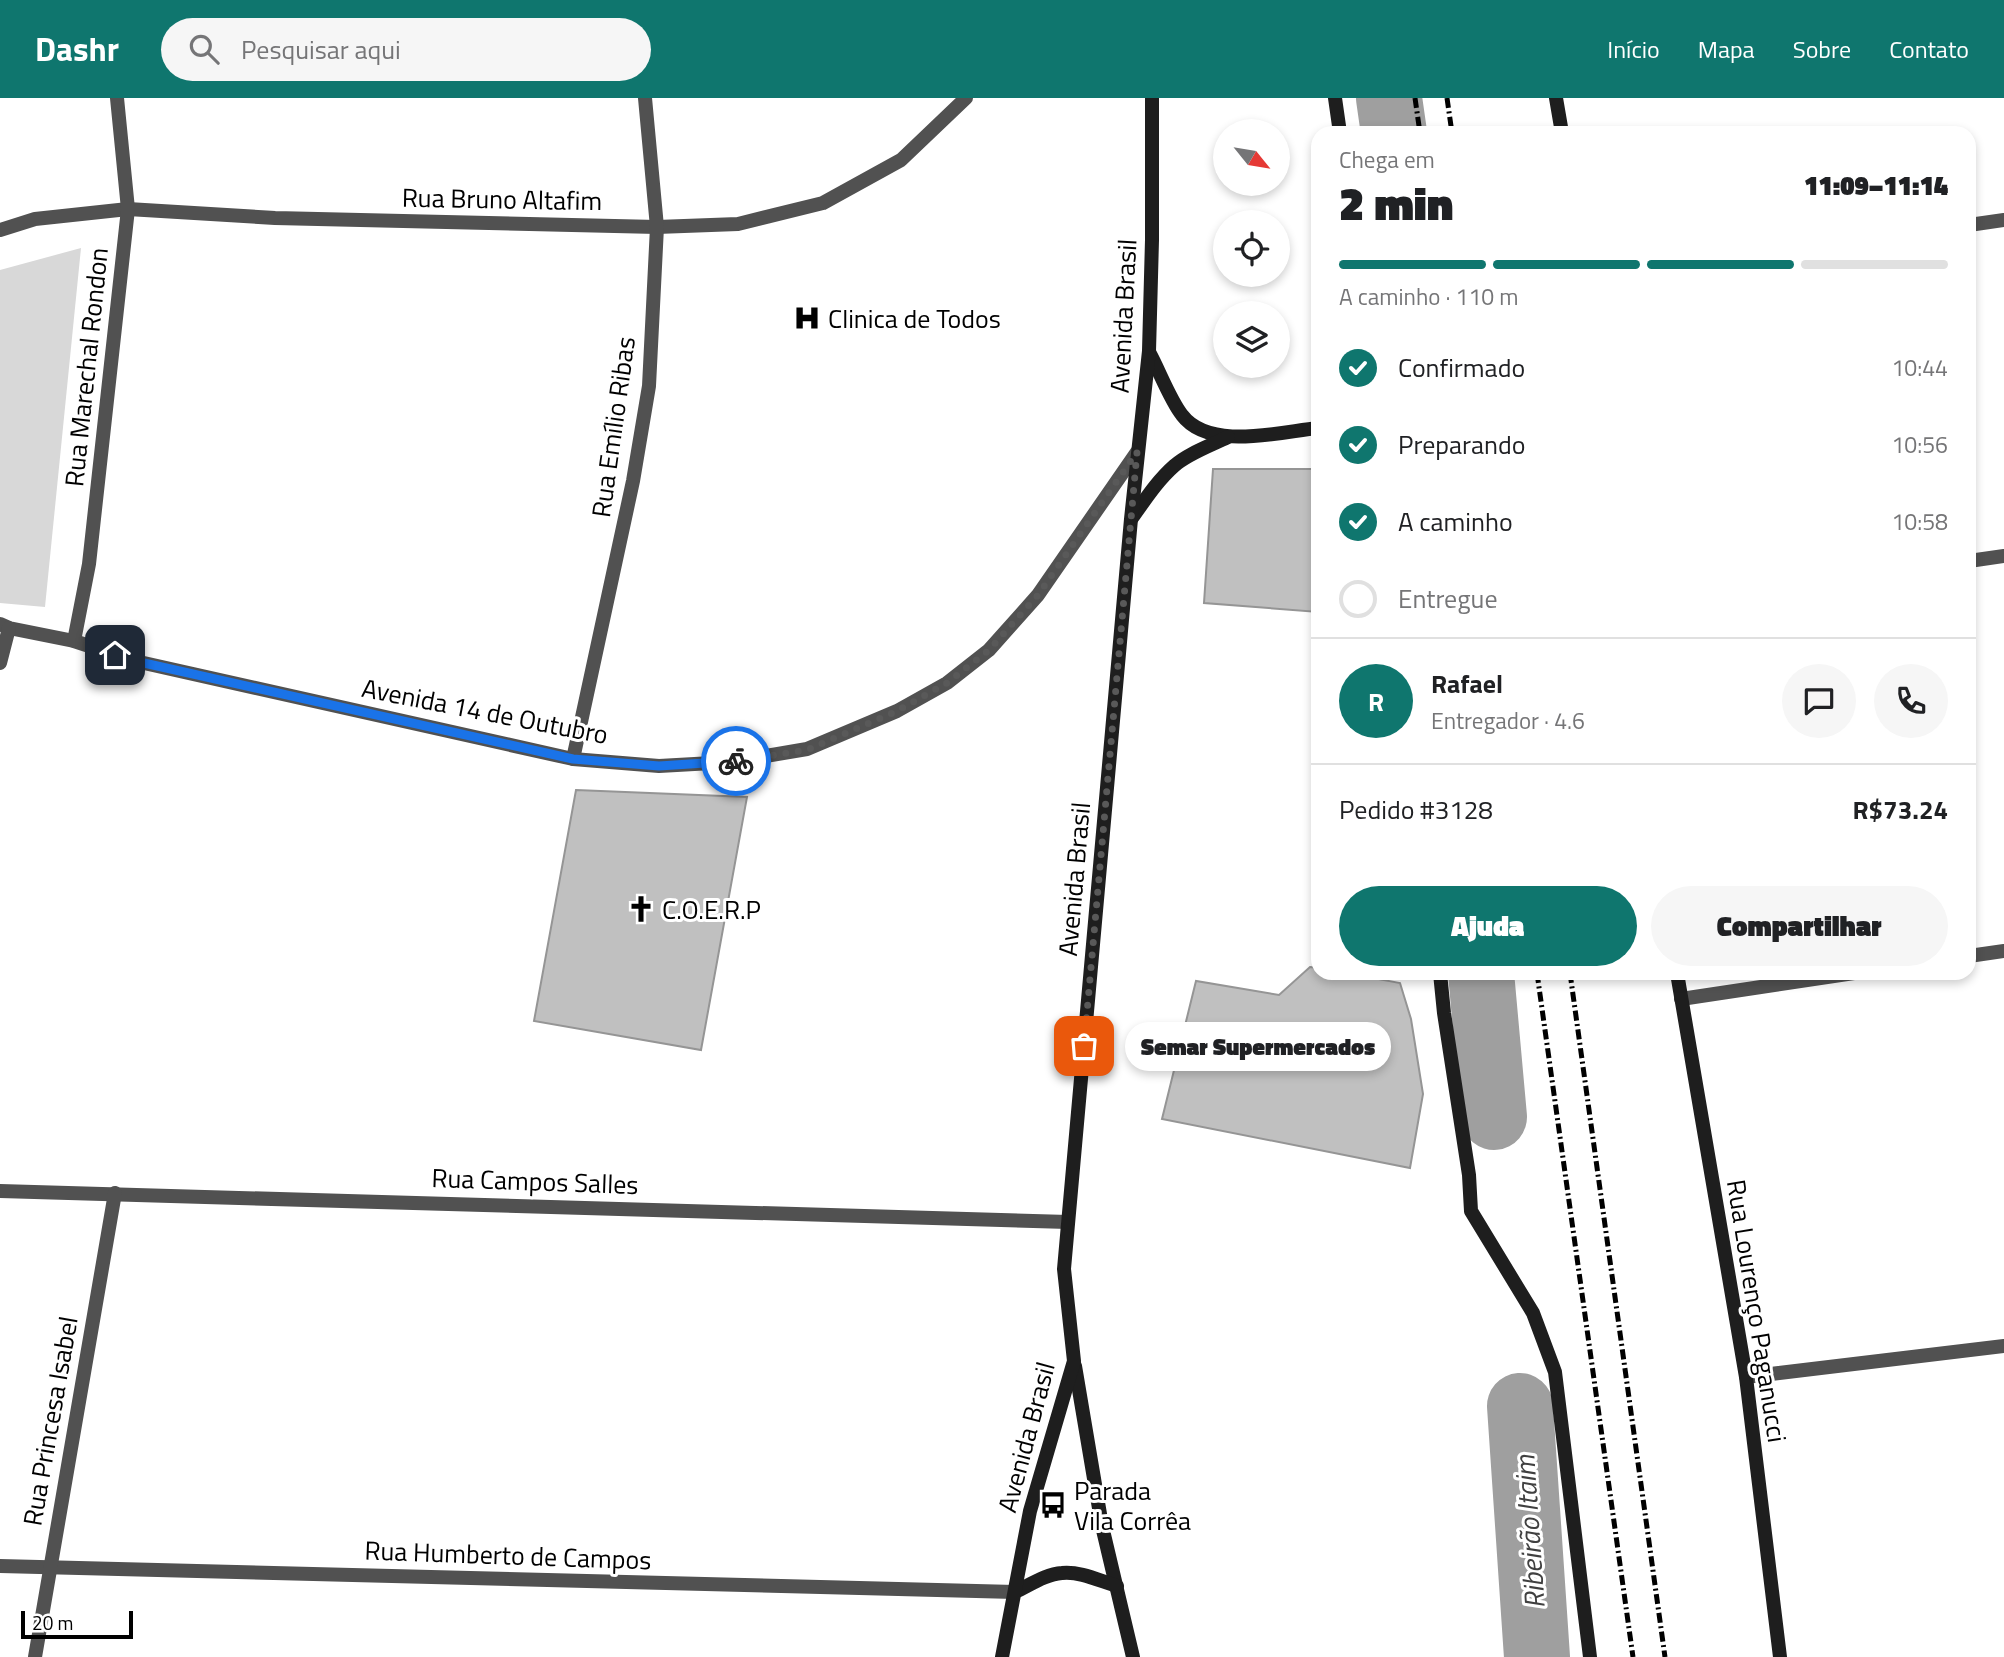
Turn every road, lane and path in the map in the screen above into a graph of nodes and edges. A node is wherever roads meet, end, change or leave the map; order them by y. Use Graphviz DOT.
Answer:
graph roads {
  1 [pos="117,98"];
  2 [pos="645,98"];
  3 [pos="966,98"];
  4 [pos="1152,98"];
  5 [pos="1335,98"];
  6 [pos="1556,98"];
  7 [pos="1339,126"];
  8 [pos="1561,126"];
  9 [pos="128,209"];
  10 [pos="2004,220"];
  11 [pos="1976,224"];
  12 [pos="657,227"];
  13 [pos="0,230"];
  14 [pos="1149,351"];
  15 [pos="1311,429"];
  16 [pos="1228,437"];
  17 [pos="1137,452"];
  18 [pos="1131,519"];
  19 [pos="2004,556"];
  20 [pos="1976,560"];
  21 [pos="4,626"];
  22 [pos="74,641"];
  23 [pos="0,663"];
  24 [pos="573,759"];
  25 [pos="2004,951"];
  26 [pos="1976,955"];
  27 [pos="1441,980"];
  28 [pos="1678,980"];
  29 [pos="1807,980"];
  30 [pos="1681,999"];
  31 [pos="0,1191"];
  32 [pos="115,1193"];
  33 [pos="1068,1222"];
  34 [pos="2004,1346"];
  35 [pos="1074,1361"];
  36 [pos="1746,1377"];
  37 [pos="0,1566"];
  38 [pos="50,1567"];
  39 [pos="1117,1586"];
  40 [pos="1015,1592"];
  41 [pos="35,1657"];
  42 [pos="1002,1657"];
  43 [pos="1133,1657"];
  44 [pos="1590,1657"];
  45 [pos="1780,1657"];
  1 -- 9 [label="street, Rua Marechal Rondon"];
  2 -- 12 [label="street, Rua Emílio Ribas"];
  3 -- 12 [label="street, Rua Bruno Altafim"];
  4 -- 14 [label="main road, Avenida Brasil"];
  5 -- 7 [label="main road"];
  6 -- 8 [label="main road"];
  9 -- 12 [label="street, Rua Bruno Altafim"];
  9 -- 13 [label="street, Rua Bruno Altafim"];
  9 -- 22 [label="street, Rua Marechal Rondon"];
  10 -- 11 [label="street"];
  12 -- 24 [label="street, Rua Emílio Ribas"];
  14 -- 16 [label="main road"];
  14 -- 17 [label="main road, Avenida Brasil"];
  15 -- 16 [label="main road"];
  16 -- 18 [label="main road"];
  17 -- 18 [label="main road, Avenida Brasil"];
  17 -- 24 [label="street, Avenida 14 de Outubro"];
  18 -- 33 [label="main road, Avenida Brasil"];
  19 -- 20 [label="street"];
  21 -- 22 [label="street, Avenida 14 de Outubro"];
  21 -- 23 [label="street"];
  22 -- 24 [label="street, Avenida 14 de Outubro"];
  25 -- 26 [label="street"];
  27 -- 44 [label="main road"];
  28 -- 30 [label="main road, Rua Lourenço Paganucci"];
  29 -- 30 [label="street"];
  30 -- 36 [label="main road, Rua Lourenço Paganucci"];
  31 -- 32 [label="street, Rua Campos Salles"];
  32 -- 33 [label="street, Rua Campos Salles"];
  32 -- 38 [label="street, Rua Princesa Isabel"];
  33 -- 35 [label="main road, Avenida Brasil"];
  34 -- 36 [label="street"];
  35 -- 39 [label="main road"];
  35 -- 40 [label="main road, Avenida Brasil"];
  36 -- 45 [label="main road, Rua Lourenço Paganucci"];
  37 -- 38 [label="street, Rua Humberto de Campos"];
  38 -- 40 [label="street, Rua Humberto de Campos"];
  38 -- 41 [label="street, Rua Princesa Isabel"];
  39 -- 40 [label="main road"];
  39 -- 43 [label="main road"];
  40 -- 42 [label="main road, Avenida Brasil"];
}
